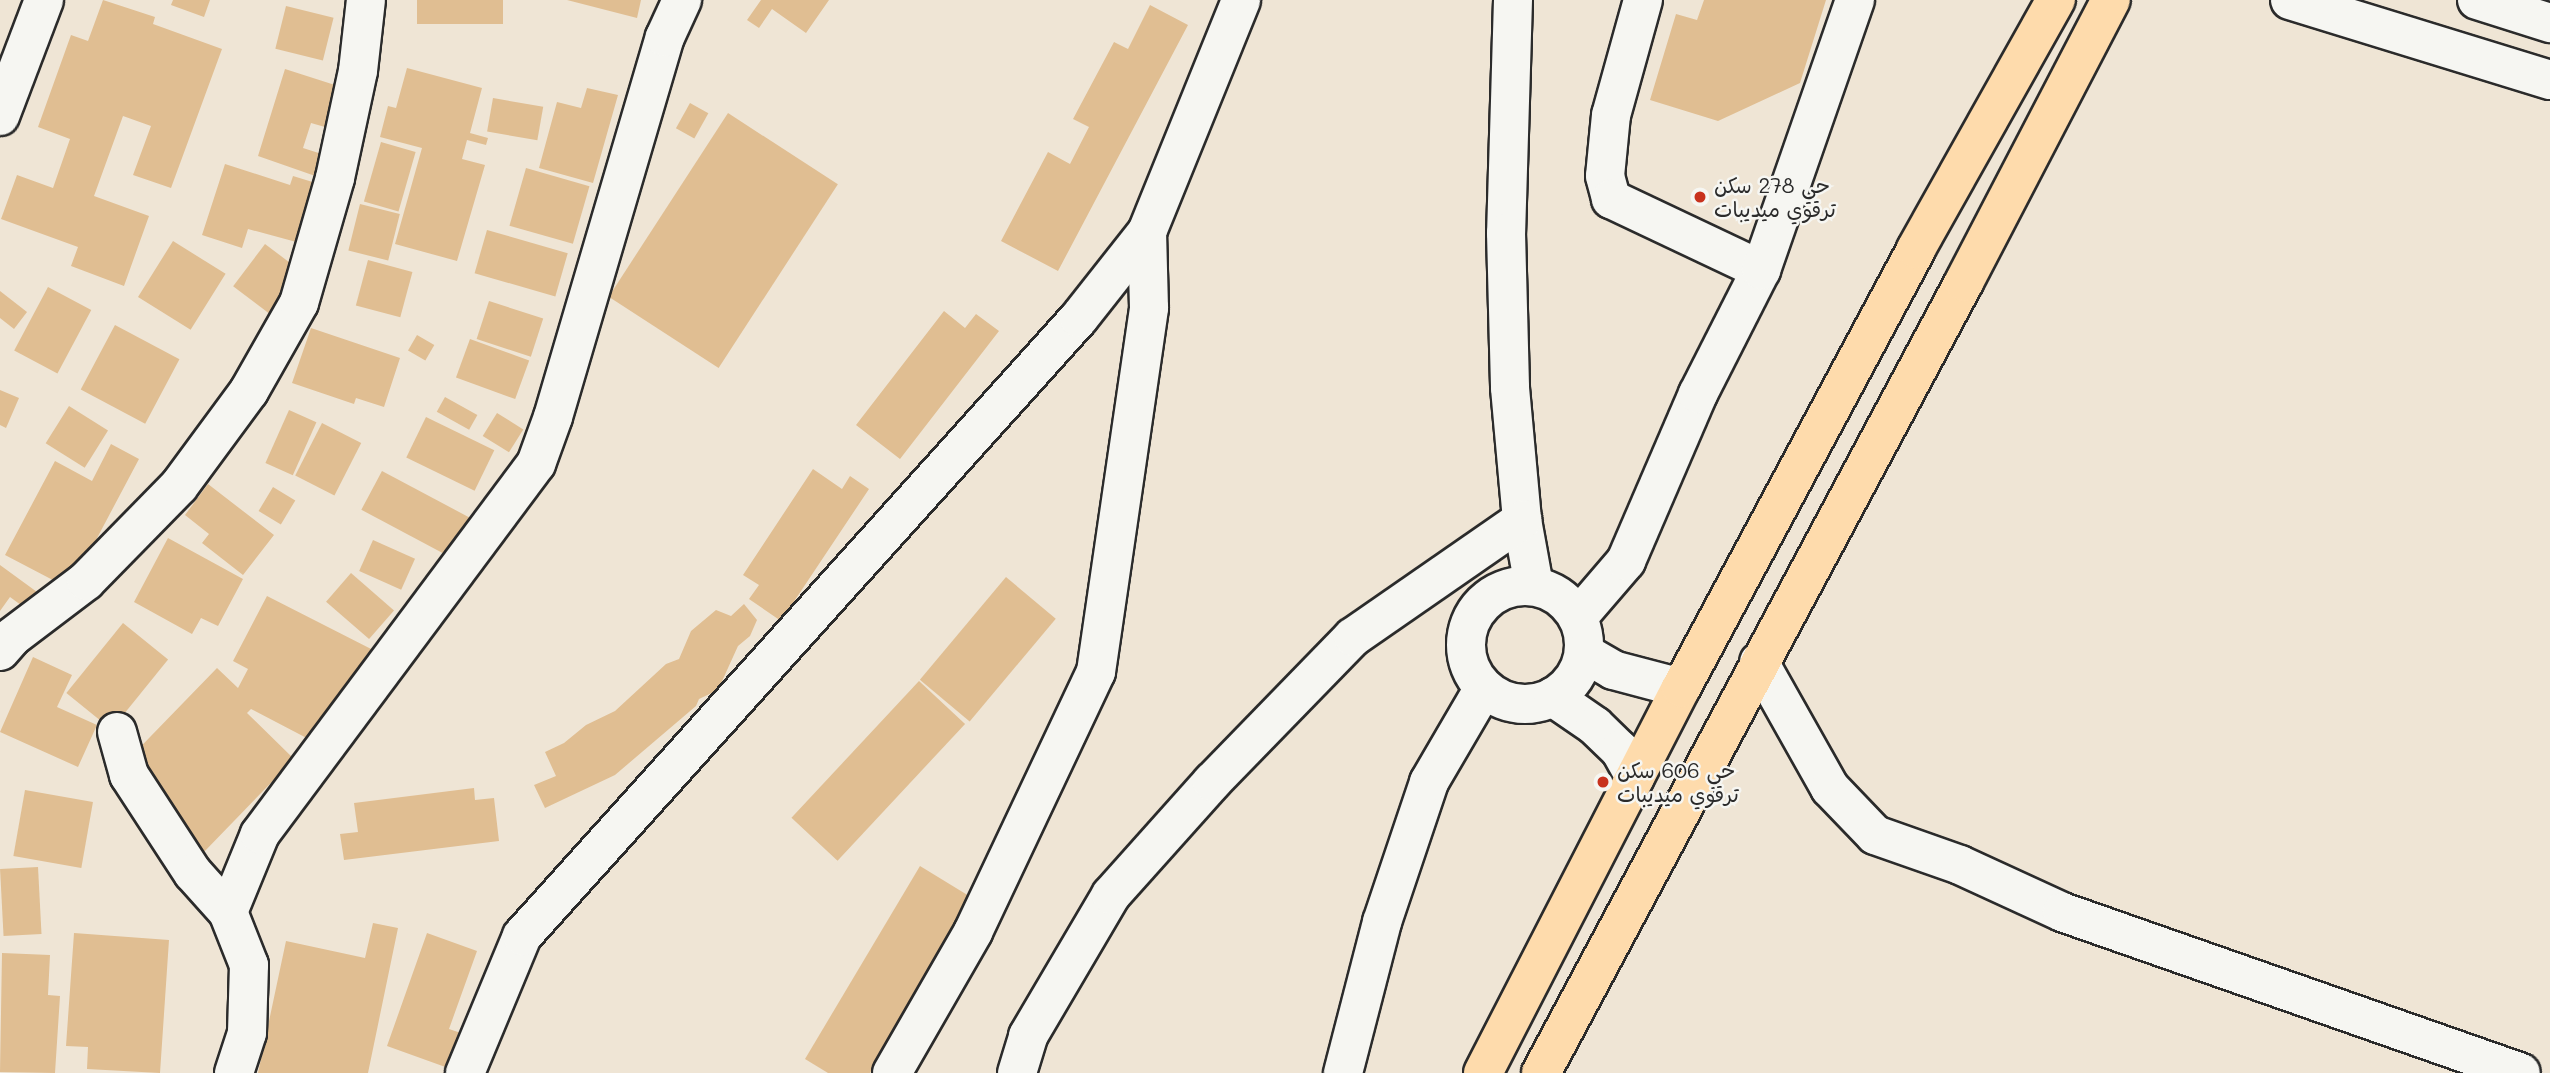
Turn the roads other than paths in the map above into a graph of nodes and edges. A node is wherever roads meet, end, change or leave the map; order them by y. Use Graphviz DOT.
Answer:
graph roads {
  1 [pos="44,0"];
  2 [pos="366,0"];
  3 [pos="682,0"];
  4 [pos="1241,0"];
  5 [pos="1513,0"];
  6 [pos="1643,0"];
  7 [pos="1855,0"];
  8 [pos="2056,0"];
  9 [pos="2111,0"];
  10 [pos="2290,0"];
  11 [pos="2477,0"];
  12 [pos="2550,23"];
  13 [pos="2550,80"];
  14 [pos="0,116"];
  15 [pos="1147,232"];
  16 [pos="1760,270"];
  17 [pos="1522,520"];
  18 [pos="1534,586"];
  19 [pos="1581,635"];
  20 [pos="0,651"];
  21 [pos="1759,662"];
  22 [pos="1484,688"];
  23 [pos="1681,688"];
  24 [pos="1553,697"];
  25 [pos="117,732"];
  26 [pos="1635,777"];
  27 [pos="228,912"];
  28 [pos="234,1073"];
  29 [pos="465,1073"];
  30 [pos="892,1073"];
  31 [pos="1017,1073"];
  32 [pos="1343,1073"];
  33 [pos="1483,1073"];
  34 [pos="1541,1073"];
  35 [pos="2521,1073"];
  1 -- 14 [label="street"];
  2 -- 20 [label="street"];
  3 -- 27 [label="street"];
  4 -- 15 [label="street"];
  5 -- 17 [label="street"];
  6 -- 16 [label="street"];
  7 -- 16 [label="street"];
  8 -- 23 [label="main road"];
  9 -- 21 [label="main road"];
  10 -- 13 [label="street"];
  11 -- 12 [label="street"];
  15 -- 29 [label="street"];
  15 -- 30 [label="street"];
  16 -- 19 [label="street"];
  17 -- 18 [label="street"];
  17 -- 31 [label="street"];
  18 -- 19 [label="street"];
  18 -- 22 [label="street"];
  19 -- 23 [label="street"];
  19 -- 24 [label="street"];
  21 -- 34 [label="main road"];
  21 -- 35 [label="street"];
  22 -- 24 [label="street"];
  22 -- 32 [label="street"];
  23 -- 26 [label="main road"];
  24 -- 26 [label="street"];
  25 -- 27 [label="street"];
  26 -- 33 [label="main road"];
  27 -- 28 [label="street"];
}
